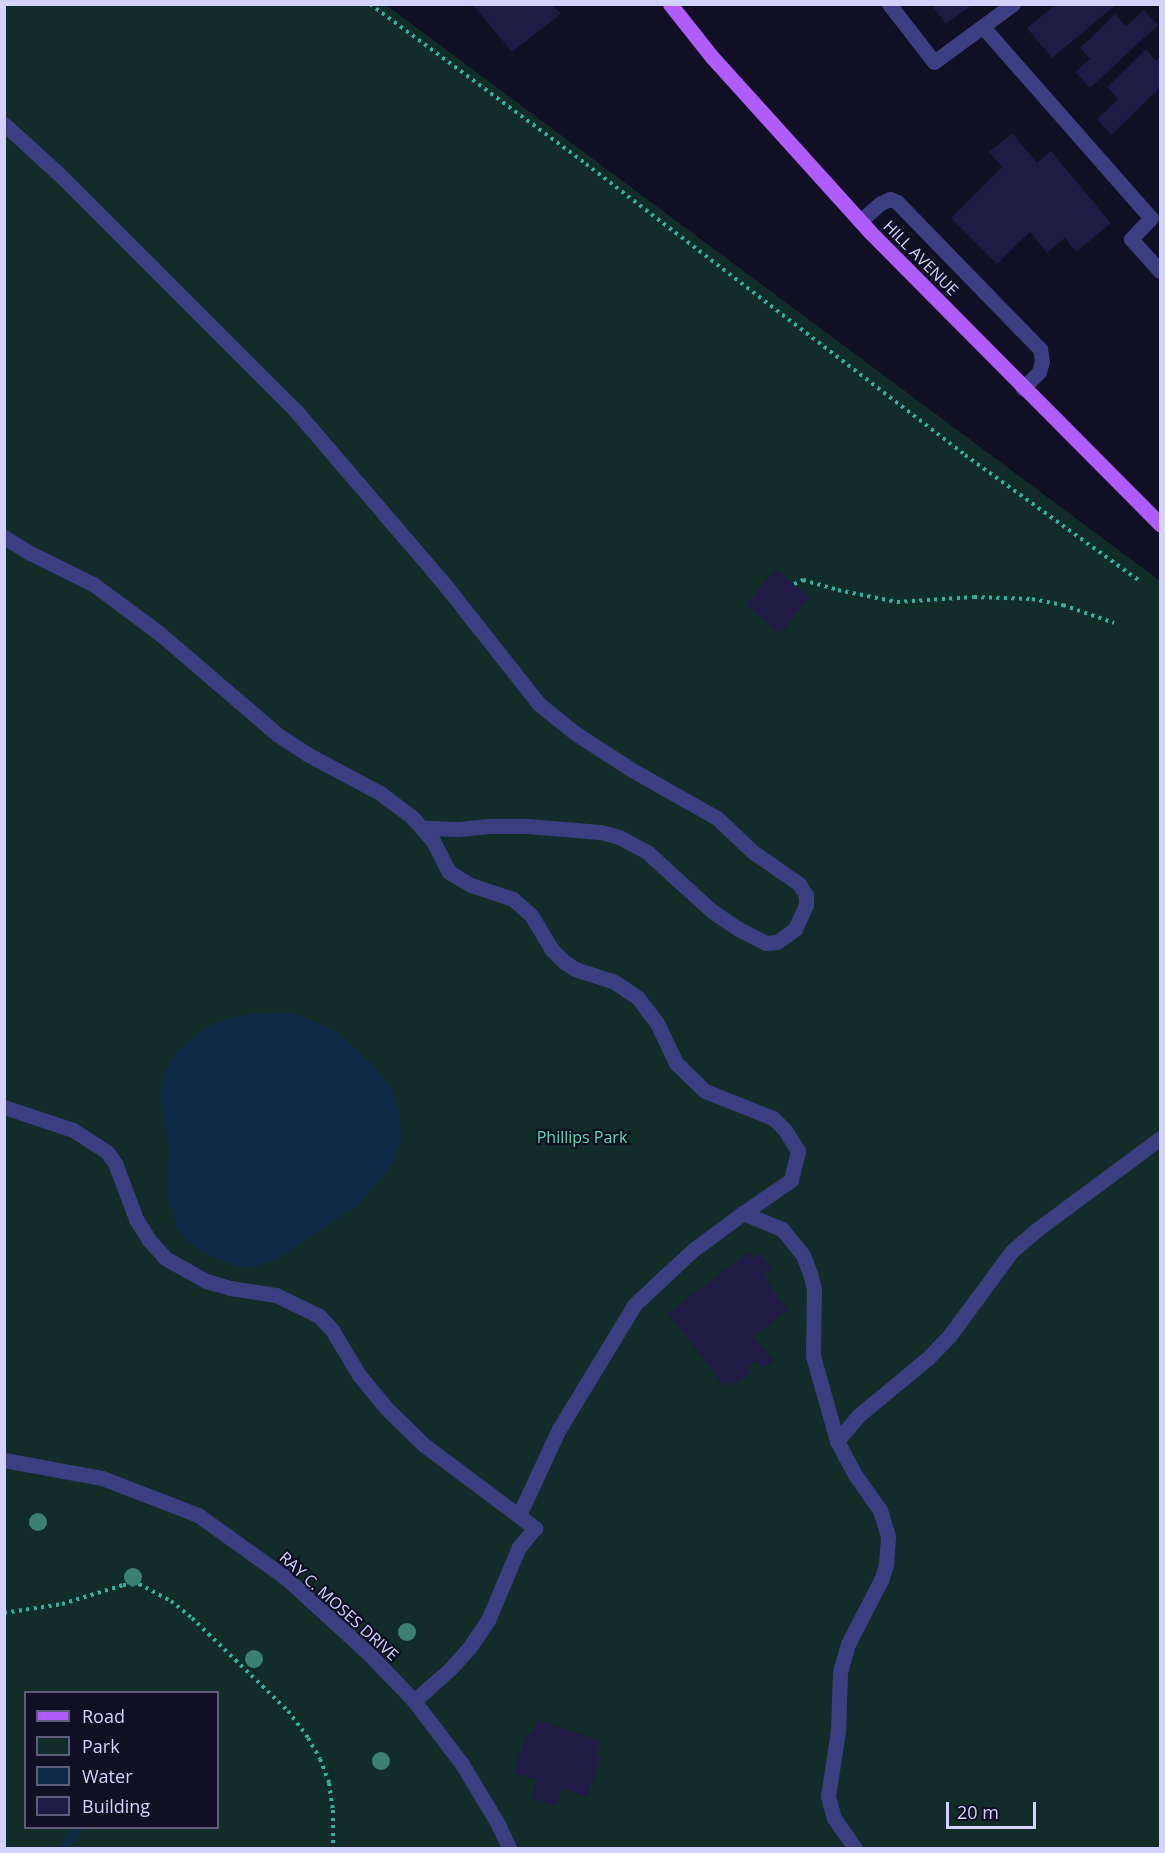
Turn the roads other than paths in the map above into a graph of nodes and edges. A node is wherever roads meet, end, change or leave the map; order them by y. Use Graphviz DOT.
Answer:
graph roads {
  1 [pos="670,4"];
  2 [pos="889,4"];
  3 [pos="1013,4"];
  4 [pos="983,27"];
  5 [pos="4,124"];
  6 [pos="860,220"];
  7 [pos="1161,271"];
  8 [pos="1023,388"];
  9 [pos="1161,524"];
  10 [pos="4,537"];
  11 [pos="424,828"];
  12 [pos="4,1107"];
  13 [pos="1161,1138"];
  14 [pos="743,1213"];
  15 [pos="837,1440"];
  16 [pos="4,1461"];
  17 [pos="519,1515"];
  18 [pos="414,1701"];
  19 [pos="509,1848"];
  20 [pos="855,1848"];
  1 -- 6 [label="main road, HILL AVENUE"];
  2 -- 4 [label="street"];
  3 -- 4 [label="street"];
  4 -- 7 [label="street"];
  5 -- 11 [label="street"];
  6 -- 8 [label="main road, HILL AVENUE"];
  6 -- 8 [label="street"];
  8 -- 9 [label="main road, HILL AVENUE"];
  10 -- 11 [label="street"];
  11 -- 14 [label="street"];
  12 -- 17 [label="street"];
  13 -- 15 [label="street"];
  14 -- 15 [label="street"];
  14 -- 17 [label="street"];
  15 -- 20 [label="street"];
  16 -- 18 [label="street, RAY C. MOSES DRIVE"];
  17 -- 18 [label="street"];
  18 -- 19 [label="street, RAY C. MOSES DRIVE"];
}
